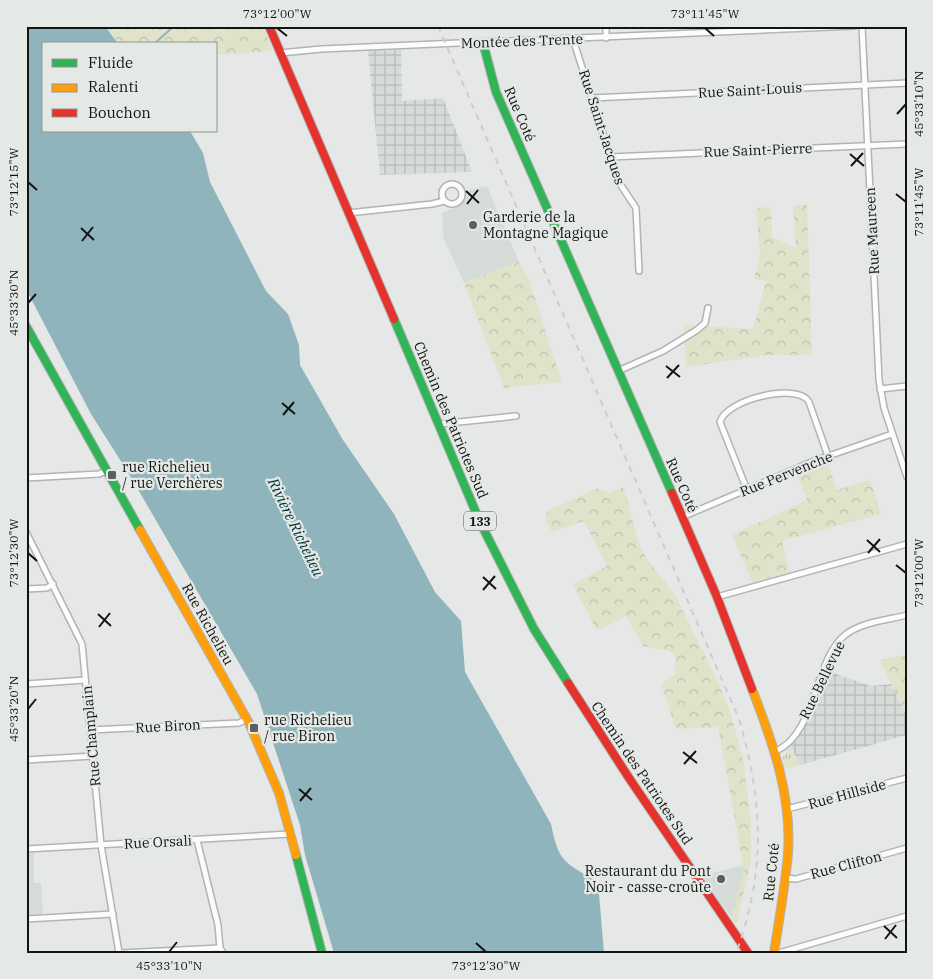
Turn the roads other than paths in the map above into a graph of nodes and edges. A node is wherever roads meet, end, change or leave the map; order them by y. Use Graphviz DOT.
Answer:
graph roads {
  1 [pos="269,26"];
  2 [pos="606,26"];
  3 [pos="854,26"];
  4 [pos="862,26"];
  5 [pos="606,38"];
  6 [pos="573,40"];
  7 [pos="483,43"];
  8 [pos="280,54"];
  9 [pos="907,83"];
  10 [pos="865,85"];
  11 [pos="592,98"];
  12 [pos="907,144"];
  13 [pos="868,145"];
  14 [pos="610,157"];
  15 [pos="444,201"];
  16 [pos="348,213"];
  17 [pos="639,271"];
  18 [pos="708,308"];
  19 [pos="26,326"];
  20 [pos="618,371"];
  21 [pos="907,386"];
  22 [pos="880,389"];
  23 [pos="516,416"];
  24 [pos="440,424"];
  25 [pos="892,434"];
  26 [pos="828,456"];
  27 [pos="106,471"];
  28 [pos="907,477"];
  29 [pos="26,478"];
  30 [pos="747,490"];
  31 [pos="682,517"];
  32 [pos="26,532"];
  33 [pos="907,544"];
  34 [pos="53,584"];
  35 [pos="26,589"];
  36 [pos="717,597"];
  37 [pos="907,614"];
  38 [pos="85,680"];
  39 [pos="26,684"];
  40 [pos="245,720"];
  41 [pos="90,730"];
  42 [pos="776,751"];
  43 [pos="92,756"];
  44 [pos="26,760"];
  45 [pos="907,778"];
  46 [pos="786,810"];
  47 [pos="290,834"];
  48 [pos="197,840"];
  49 [pos="101,845"];
  50 [pos="907,848"];
  51 [pos="26,849"];
  52 [pos="785,878"];
  53 [pos="113,914"];
  54 [pos="907,916"];
  55 [pos="26,919"];
  56 [pos="221,950"];
  57 [pos="120,953"];
  58 [pos="322,953"];
  59 [pos="748,953"];
  60 [pos="774,953"];
  61 [pos="779,953"];
  1 -- 8 [label="main road, Chemin des Patriotes Sud / 133"];
  2 -- 5 [label="street"];
  3 -- 5 [label="street, Montée des Trente"];
  4 -- 10 [label="street, Rue Maureen"];
  5 -- 6 [label="street, Montée des Trente"];
  6 -- 7 [label="street, Montée des Trente"];
  6 -- 11 [label="street, Rue Saint-Jacques"];
  7 -- 8 [label="street, Montée des Trente"];
  7 -- 20 [label="main road, Rue Coté"];
  8 -- 16 [label="main road, Chemin des Patriotes Sud / 133"];
  9 -- 10 [label="street, Rue Saint-Louis"];
  10 -- 11 [label="street, Rue Saint-Louis"];
  10 -- 13 [label="street, Rue Maureen"];
  11 -- 14 [label="street, Rue Saint-Jacques"];
  12 -- 13 [label="street, Rue Saint-Pierre"];
  13 -- 14 [label="street, Rue Saint-Pierre"];
  13 -- 22 [label="street, Rue Maureen"];
  14 -- 17 [label="street, Rue Saint-Jacques"];
  15 -- 15 [label="street"];
  15 -- 16 [label="street"];
  16 -- 24 [label="main road, Chemin des Patriotes Sud / 133"];
  18 -- 20 [label="street"];
  19 -- 27 [label="main road, Rue Richelieu"];
  20 -- 31 [label="main road, Rue Coté"];
  21 -- 22 [label="street"];
  22 -- 25 [label="street, Rue Maureen"];
  23 -- 24 [label="street"];
  24 -- 59 [label="main road, Chemin des Patriotes Sud / 133"];
  25 -- 26 [label="street, Rue Pervenche"];
  25 -- 28 [label="street, Rue Maureen"];
  26 -- 30 [label="street, Rue Pervenche"];
  26 -- 30 [label="street"];
  27 -- 29 [label="street"];
  27 -- 40 [label="main road, Rue Richelieu"];
  30 -- 31 [label="street, Rue Pervenche"];
  31 -- 36 [label="main road, Rue Coté"];
  32 -- 34 [label="street, Rue Champlain"];
  33 -- 36 [label="street"];
  34 -- 35 [label="street"];
  34 -- 38 [label="street, Rue Champlain"];
  36 -- 42 [label="main road, Rue Coté"];
  37 -- 42 [label="street, Rue Bellevue"];
  38 -- 39 [label="street"];
  38 -- 41 [label="street, Rue Champlain"];
  40 -- 41 [label="street, Rue Biron"];
  40 -- 47 [label="main road, Rue Richelieu"];
  41 -- 43 [label="street, Rue Champlain"];
  42 -- 46 [label="main road, Rue Coté"];
  43 -- 44 [label="street"];
  43 -- 49 [label="street, Rue Champlain"];
  45 -- 46 [label="street, Rue Hillside"];
  46 -- 52 [label="main road, Rue Coté"];
  47 -- 48 [label="street, Rue Orsali"];
  47 -- 58 [label="main road, Rue Richelieu"];
  48 -- 49 [label="street, Rue Orsali"];
  48 -- 56 [label="street"];
  49 -- 51 [label="street, Rue Orsali"];
  49 -- 53 [label="street, Rue Champlain"];
  50 -- 52 [label="street, Rue Clifton"];
  52 -- 60 [label="main road, Rue Coté"];
  53 -- 55 [label="street"];
  53 -- 57 [label="street, Rue Champlain"];
  54 -- 61 [label="street"];
  56 -- 57 [label="street"];
}
